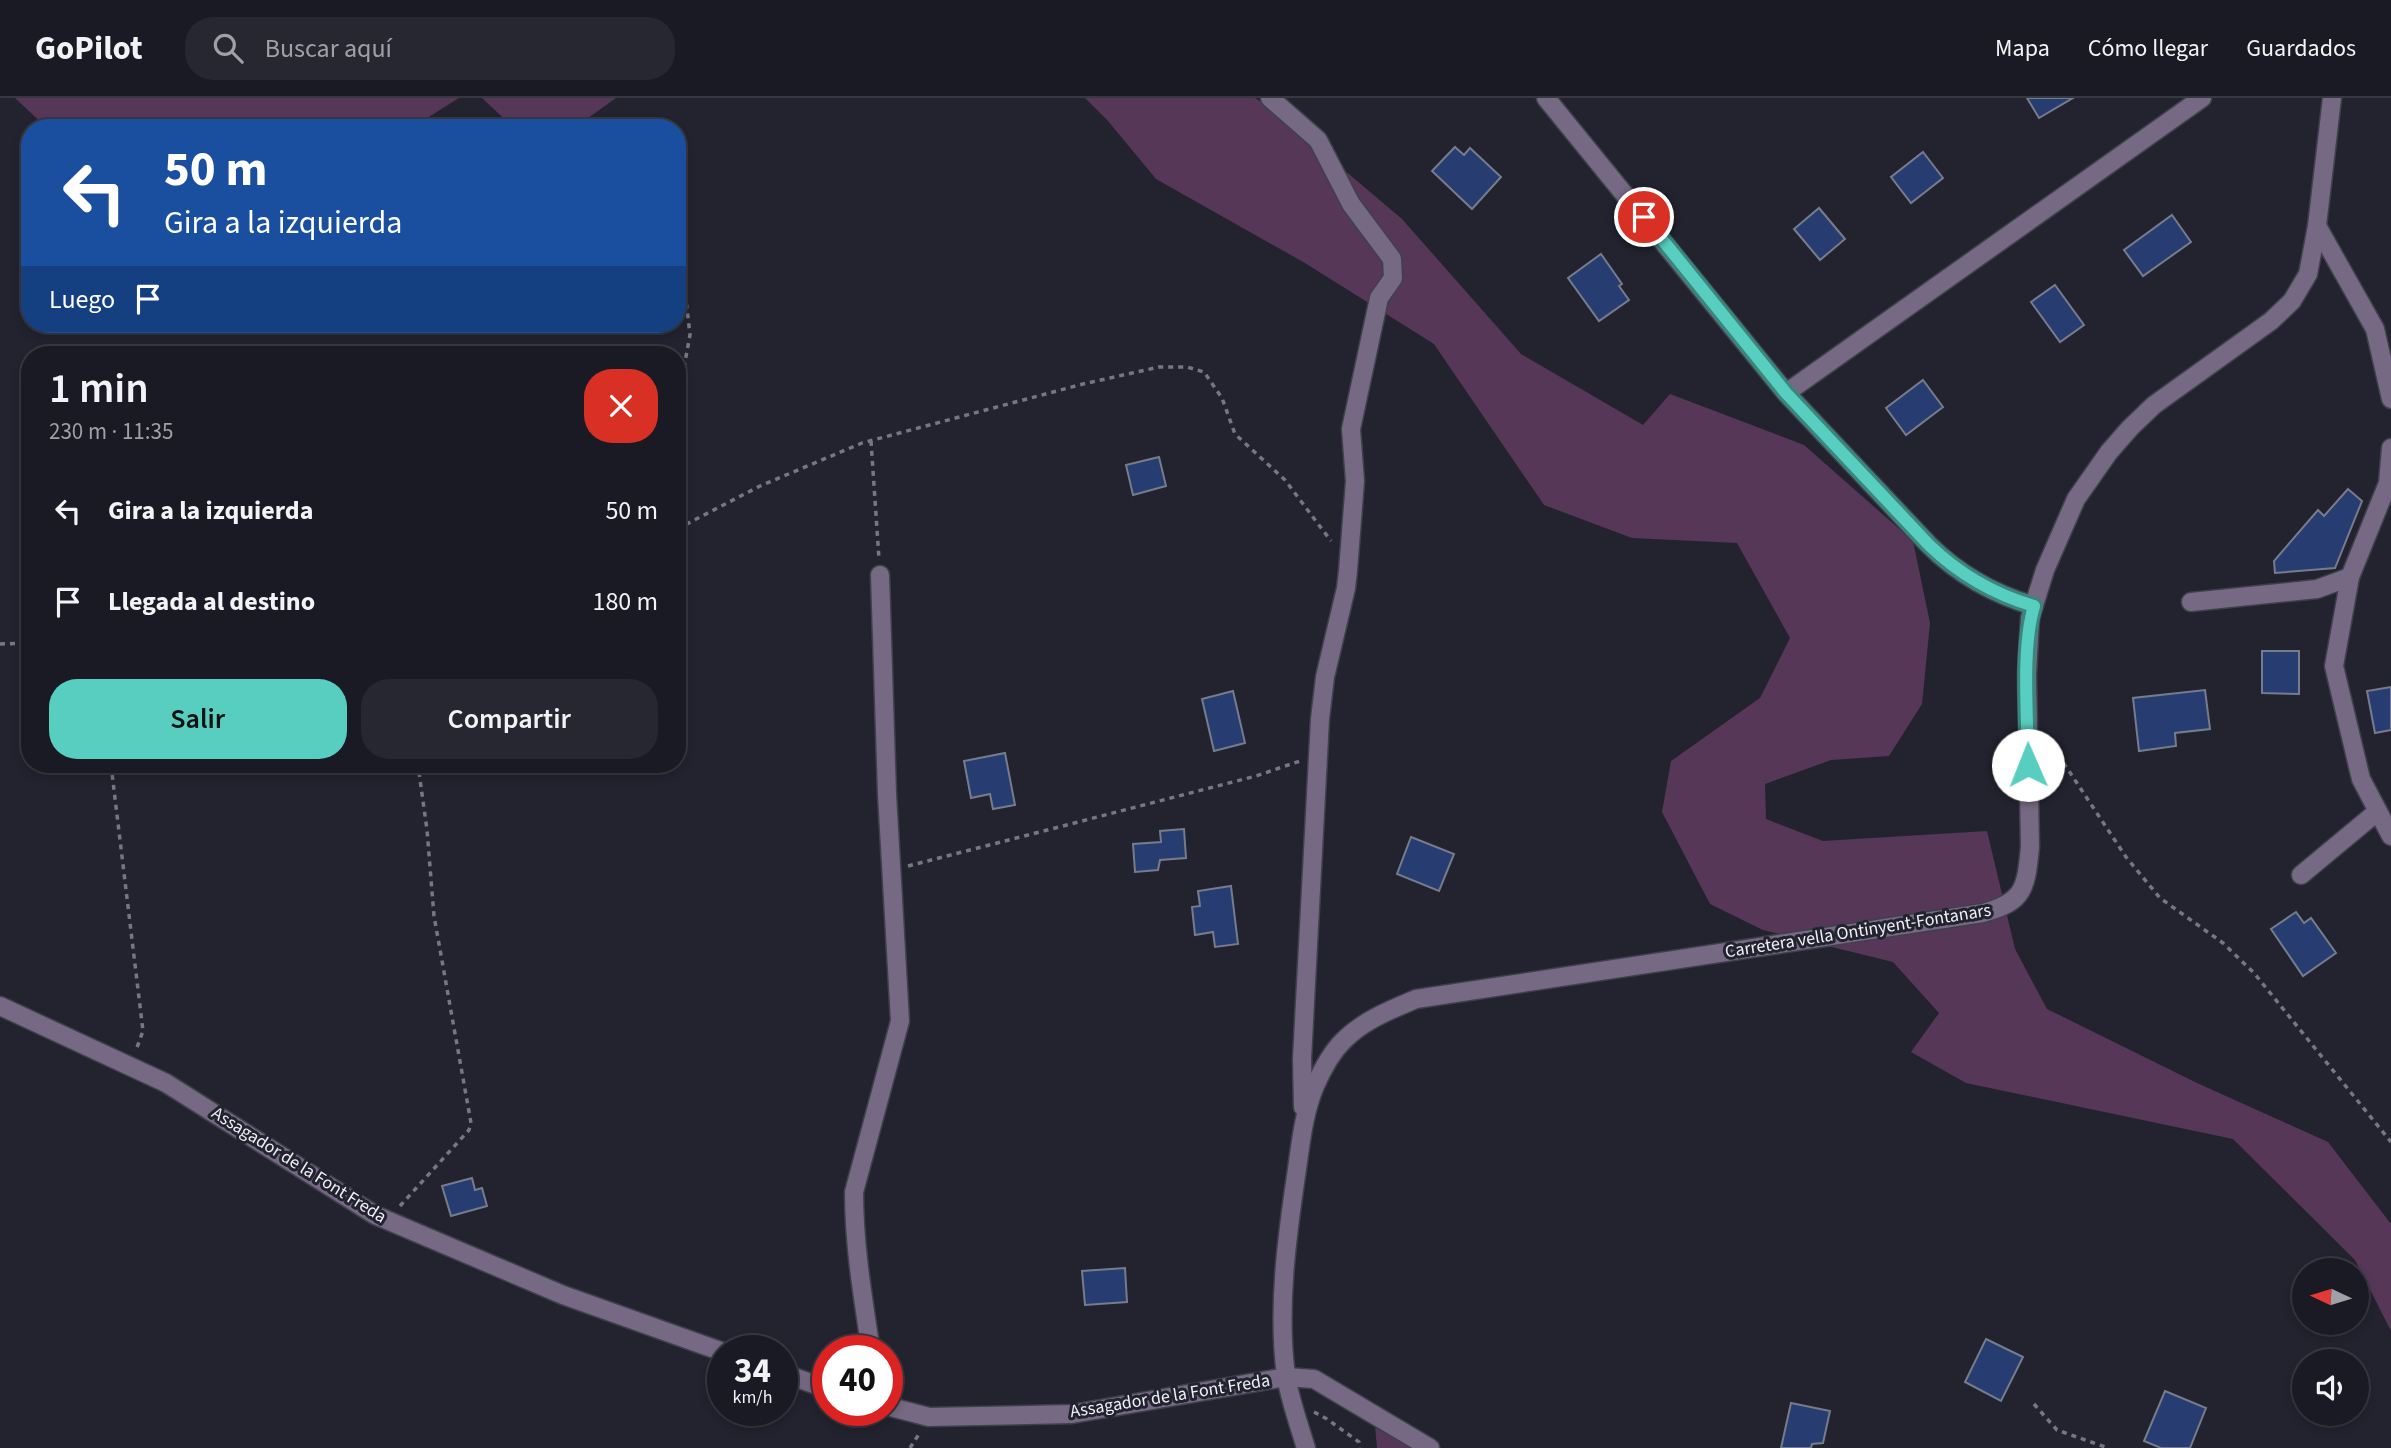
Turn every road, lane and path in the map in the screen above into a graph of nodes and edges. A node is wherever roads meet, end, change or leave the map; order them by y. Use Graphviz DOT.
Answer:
graph roads {
  1 [pos="1270,98"];
  2 [pos="1546,98"];
  3 [pos="2202,98"];
  4 [pos="2332,98"];
  5 [pos="2317,226"];
  6 [pos="686,300"];
  7 [pos="686,357"];
  8 [pos="1786,393"];
  9 [pos="2391,399"];
  10 [pos="871,440"];
  11 [pos="2391,448"];
  12 [pos="686,525"];
  13 [pos="1348,571"];
  14 [pos="880,575"];
  15 [pos="2350,577"];
  16 [pos="2191,602"];
  17 [pos="2034,606"];
  18 [pos="21,643"];
  19 [pos="0,644"];
  20 [pos="2027,711"];
  21 [pos="1318,754"];
  22 [pos="112,773"];
  23 [pos="419,773"];
  24 [pos="2378,811"];
  25 [pos="2391,836"];
  26 [pos="891,870"];
  27 [pos="2301,874"];
  28 [pos="0,1006"];
  29 [pos="130,1066"];
  30 [pos="1304,1124"];
  31 [pos="2391,1142"];
  32 [pos="386,1220"];
  33 [pos="869,1335"];
  34 [pos="707,1346"];
  35 [pos="1286,1377"];
  36 [pos="1293,1402"];
  37 [pos="2035,1404"];
  38 [pos="903,1410"];
  39 [pos="1306,1448"];
  40 [pos="1360,1448"];
  41 [pos="1430,1448"];
  42 [pos="2108,1448"];
  1 -- 13 [label="street"];
  2 -- 8 [label="street"];
  3 -- 8 [label="street"];
  4 -- 5 [label="street, Carretera vella Ontinyent-Fontanars"];
  5 -- 9 [label="street"];
  5 -- 17 [label="street, Carretera vella Ontinyent-Fontanars"];
  6 -- 7 [label="path"];
  8 -- 17 [label="street"];
  10 -- 12 [label="path"];
  10 -- 13 [label="path"];
  10 -- 14 [label="path"];
  11 -- 15 [label="street"];
  13 -- 21 [label="street"];
  14 -- 26 [label="street"];
  15 -- 16 [label="street"];
  15 -- 24 [label="street"];
  17 -- 20 [label="street, Carretera vella Ontinyent-Fontanars"];
  18 -- 19 [label="path"];
  20 -- 30 [label="street, Carretera vella Ontinyent-Fontanars"];
  20 -- 31 [label="path"];
  21 -- 26 [label="path"];
  21 -- 30 [label="street"];
  22 -- 29 [label="path"];
  23 -- 32 [label="path"];
  24 -- 25 [label="street"];
  24 -- 27 [label="street"];
  26 -- 33 [label="street"];
  28 -- 29 [label="street, Assagador de la Font Freda"];
  29 -- 32 [label="street, Assagador de la Font Freda"];
  30 -- 35 [label="street, Carretera vella Ontinyent-Fontanars"];
  32 -- 34 [label="street, Assagador de la Font Freda"];
  35 -- 36 [label="street, Carretera vella Ontinyent-Fontanars"];
  35 -- 38 [label="street, Assagador de la Font Freda"];
  35 -- 41 [label="street, Assagador de la Font Freda"];
  36 -- 39 [label="street, Carretera vella Ontinyent-Fontanars"];
  36 -- 40 [label="path"];
  37 -- 42 [label="path"];
}
